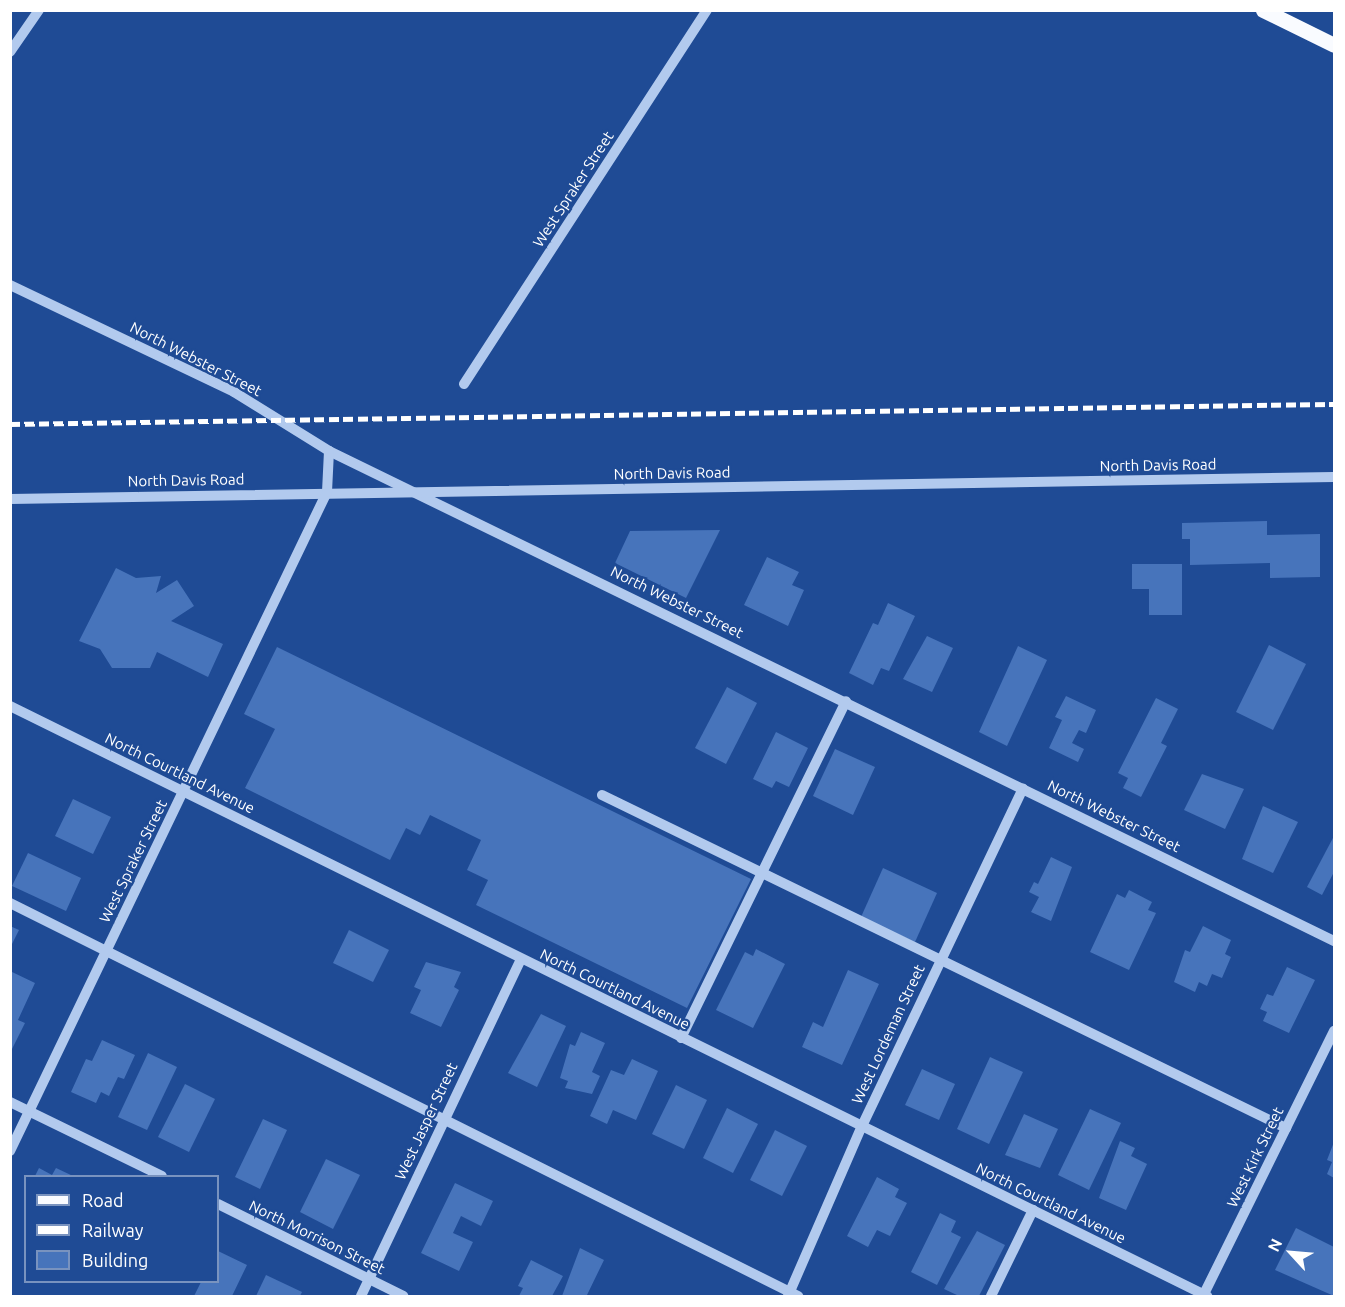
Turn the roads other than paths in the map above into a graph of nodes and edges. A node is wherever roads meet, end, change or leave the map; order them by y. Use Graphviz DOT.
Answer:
graph roads {
  1 [pos="39,10"];
  2 [pos="707,10"];
  3 [pos="1263,10"];
  4 [pos="1335,45"];
  5 [pos="10,52"];
  6 [pos="10,285"];
  7 [pos="464,384"];
  8 [pos="329,451"];
  9 [pos="1335,477"];
  10 [pos="327,492"];
  11 [pos="417,492"];
  12 [pos="10,499"];
  13 [pos="846,701"];
  14 [pos="10,706"];
  15 [pos="1023,788"];
  16 [pos="183,791"];
  17 [pos="602,795"];
  18 [pos="761,874"];
  19 [pos="10,903"];
  20 [pos="1335,941"];
  21 [pos="107,948"];
  22 [pos="521,959"];
  23 [pos="938,962"];
  24 [pos="1335,1030"];
  25 [pos="681,1038"];
  26 [pos="10,1102"];
  27 [pos="30,1111"];
  28 [pos="442,1120"];
  29 [pos="862,1126"];
  30 [pos="1286,1128"];
  31 [pos="10,1151"];
  32 [pos="160,1175"];
  33 [pos="219,1204"];
  34 [pos="1033,1210"];
  35 [pos="369,1279"];
  36 [pos="792,1295"];
  37 [pos="361,1296"];
  38 [pos="403,1296"];
  39 [pos="991,1296"];
  40 [pos="1204,1296"];
  1 -- 5 [label="street"];
  2 -- 7 [label="street, West Spraker Street"];
  3 -- 4 [label="main road"];
  6 -- 8 [label="street, North Webster Street"];
  8 -- 10 [label="street, West Spraker Street"];
  8 -- 11 [label="street, North Webster Street"];
  9 -- 11 [label="street, North Davis Road"];
  10 -- 11 [label="street, North Davis Road"];
  10 -- 12 [label="street, North Davis Road"];
  10 -- 16 [label="street, West Spraker Street"];
  11 -- 13 [label="street, North Webster Street"];
  13 -- 15 [label="street, North Webster Street"];
  13 -- 18 [label="street"];
  14 -- 16 [label="street, North Courtland Avenue"];
  15 -- 20 [label="street, North Webster Street"];
  15 -- 23 [label="street, West Lordeman Street"];
  16 -- 21 [label="street, West Spraker Street"];
  16 -- 22 [label="street, North Courtland Avenue"];
  17 -- 18 [label="street"];
  18 -- 23 [label="street"];
  18 -- 25 [label="street"];
  19 -- 21 [label="street"];
  21 -- 27 [label="street, West Spraker Street"];
  21 -- 28 [label="street"];
  22 -- 25 [label="street, North Courtland Avenue"];
  22 -- 28 [label="street, West Jasper Street"];
  23 -- 29 [label="street, West Lordeman Street"];
  23 -- 30 [label="street"];
  24 -- 30 [label="street, West Kirk Street"];
  25 -- 29 [label="street, North Courtland Avenue"];
  26 -- 27 [label="street"];
  27 -- 31 [label="street, West Spraker Street"];
  27 -- 32 [label="street"];
  28 -- 35 [label="street, West Jasper Street"];
  28 -- 36 [label="street"];
  29 -- 34 [label="street, North Courtland Avenue"];
  29 -- 36 [label="street, West Lordeman Street"];
  30 -- 40 [label="street, West Kirk Street"];
  33 -- 35 [label="street, North Morrison Street"];
  34 -- 39 [label="street"];
  34 -- 40 [label="street, North Courtland Avenue"];
  35 -- 37 [label="street, West Jasper Street"];
  35 -- 38 [label="street, North Morrison Street"];
}
